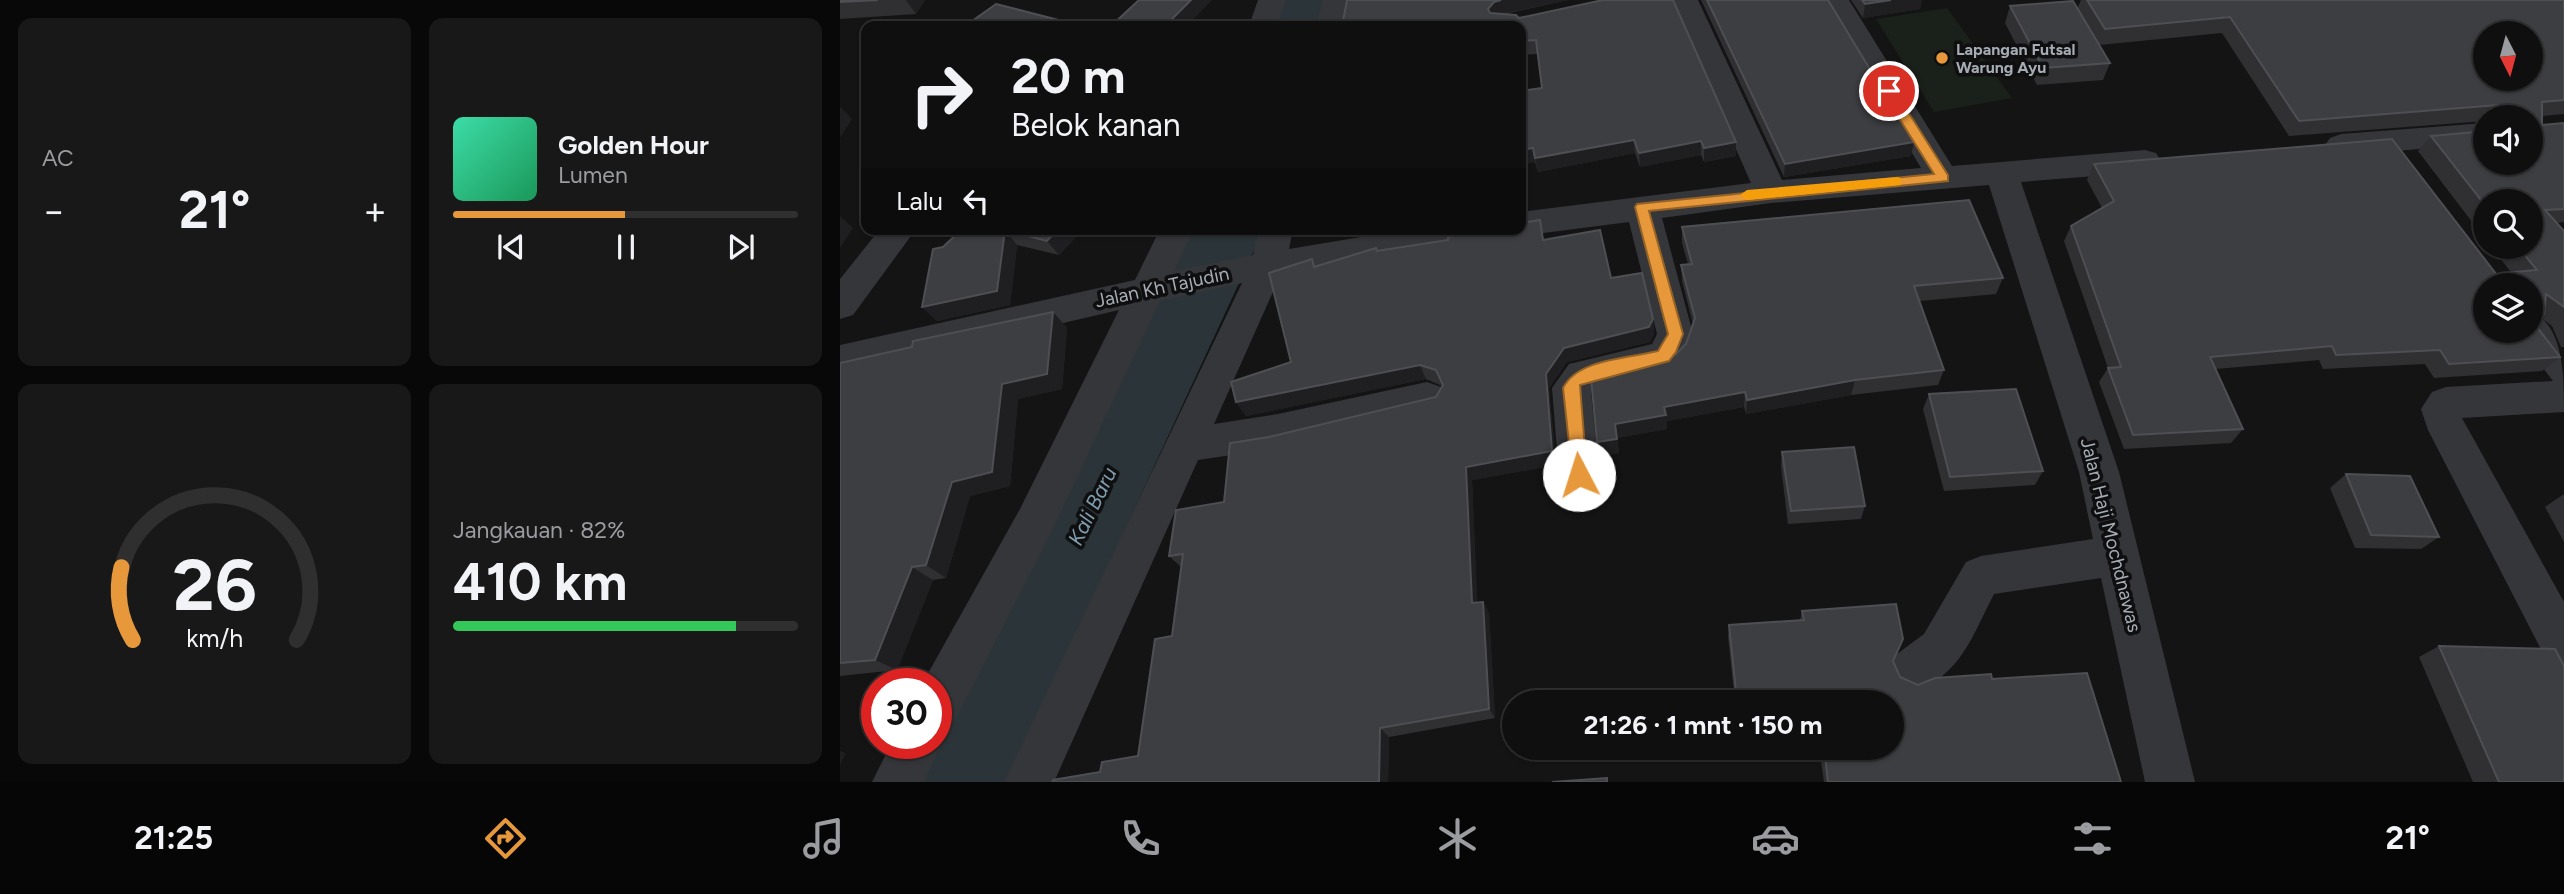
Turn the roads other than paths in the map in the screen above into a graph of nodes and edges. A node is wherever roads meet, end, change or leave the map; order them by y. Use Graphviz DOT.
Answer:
graph roads {
  1 [pos="1272,0"];
  2 [pos="1337,0"];
  3 [pos="1684,0"];
  4 [pos="1835,0"];
  5 [pos="1264,21"];
  6 [pos="1331,21"];
  7 [pos="2473,134"];
  8 [pos="2389,141"];
  9 [pos="2306,148"];
  10 [pos="2181,158"];
  11 [pos="2001,172"];
  12 [pos="2415,174"];
  13 [pos="1943,178"];
  14 [pos="1771,192"];
  15 [pos="1642,207"];
  16 [pos="1526,223"];
  17 [pos="895,235"];
  18 [pos="1176,235"];
  19 [pos="1434,235"];
  20 [pos="1259,255"];
  21 [pos="1166,285"];
  22 [pos="840,305"];
  23 [pos="2543,342"];
  24 [pos="840,360"];
  25 [pos="2564,369"];
  26 [pos="2564,396"];
  27 [pos="1427,398"];
  28 [pos="1187,445"];
  29 [pos="1579,475"];
  30 [pos="2118,557"];
  31 [pos="2564,647"];
  32 [pos="1913,670"];
  33 [pos="952,678"];
  34 [pos="909,759"];
  35 [pos="897,782"];
  36 [pos="1028,782"];
  37 [pos="2169,782"];
  1 -- 5 [label="street"];
  2 -- 6 [label="street"];
  3 -- 14 [label="street"];
  4 -- 13 [label="street"];
  7 -- 8 [label="street"];
  8 -- 9 [label="street"];
  8 -- 12 [label="street"];
  10 -- 11 [label="street"];
  11 -- 13 [label="street"];
  11 -- 30 [label="street, Jalan Haji Mochdnawas"];
  13 -- 14 [label="street"];
  14 -- 15 [label="street"];
  15 -- 16 [label="street"];
  15 -- 29 [label="street"];
  17 -- 22 [label="street"];
  18 -- 21 [label="street"];
  19 -- 20 [label="street, Jalan Kh Tajudin"];
  20 -- 21 [label="street, Jalan Kh Tajudin"];
  20 -- 28 [label="street"];
  21 -- 24 [label="street, Jalan Kh Tajudin"];
  21 -- 33 [label="street"];
  23 -- 25 [label="street"];
  26 -- 31 [label="street"];
  27 -- 28 [label="street"];
  28 -- 36 [label="street"];
  30 -- 32 [label="street"];
  30 -- 37 [label="street, Jalan Haji Mochdnawas"];
  34 -- 35 [label="street"];
}
